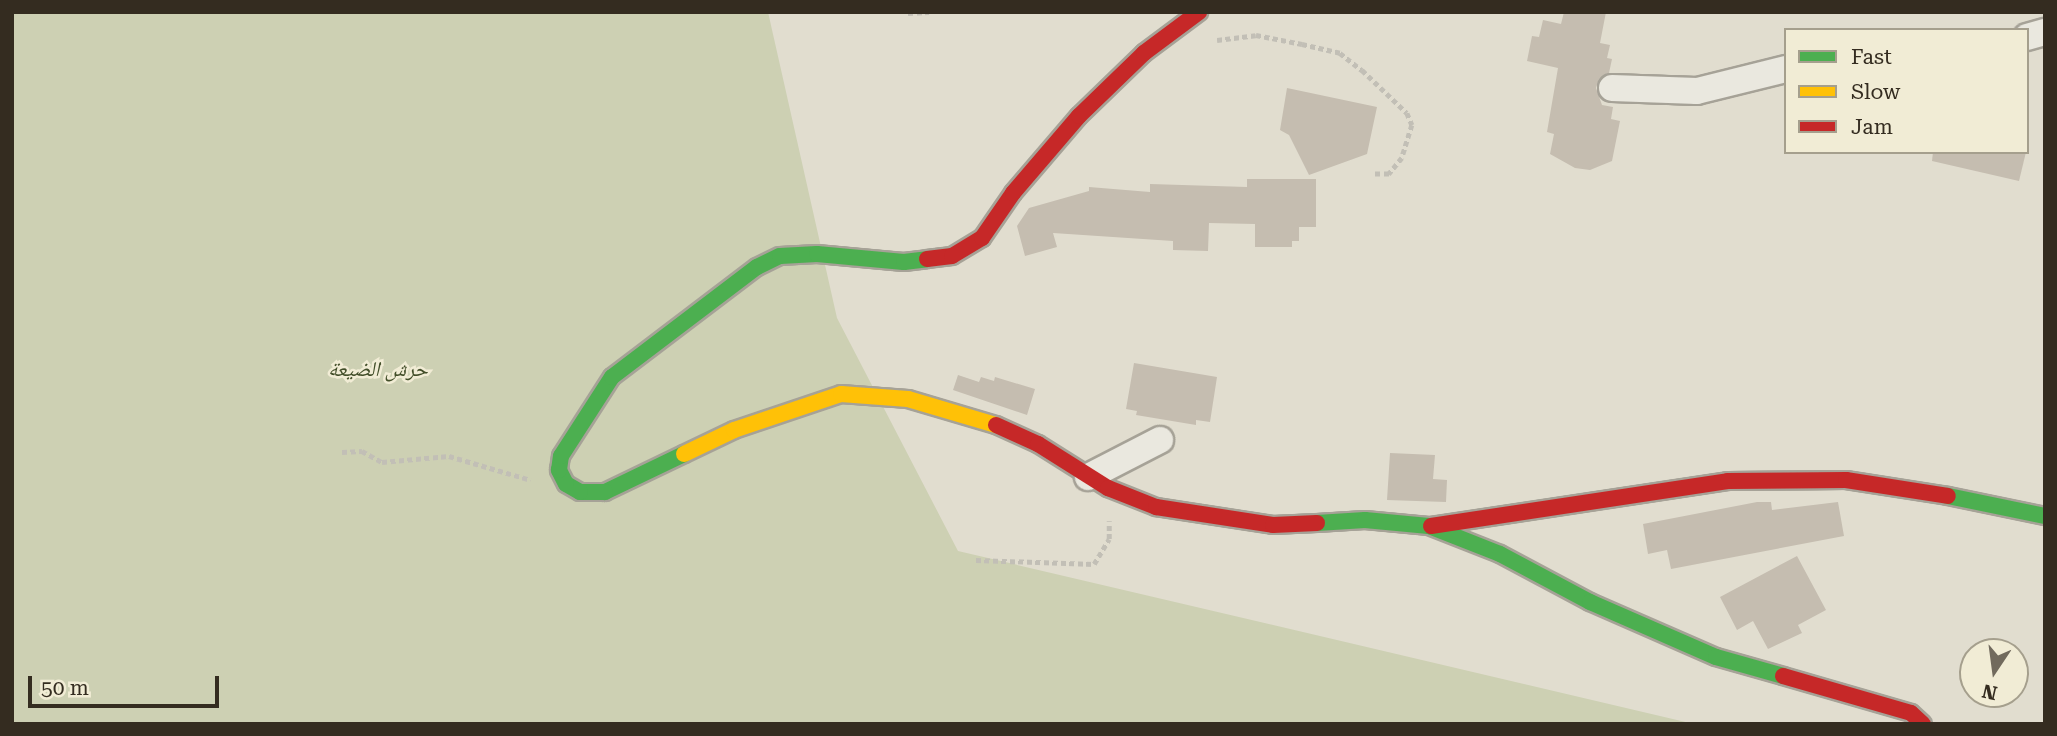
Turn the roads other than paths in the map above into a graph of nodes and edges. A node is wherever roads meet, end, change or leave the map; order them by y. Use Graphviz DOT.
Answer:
graph roads {
  1 [pos="1199,12"];
  2 [pos="1784,69"];
  3 [pos="1612,88"];
  4 [pos="1160,440"];
  5 [pos="1098,482"];
  6 [pos="2045,516"];
  7 [pos="1429,526"];
  8 [pos="1923,724"];
  1 -- 5 [label="street"];
  2 -- 3 [label="street"];
  4 -- 5 [label="street"];
  5 -- 7 [label="street"];
  6 -- 7 [label="street"];
  7 -- 8 [label="street"];
}
